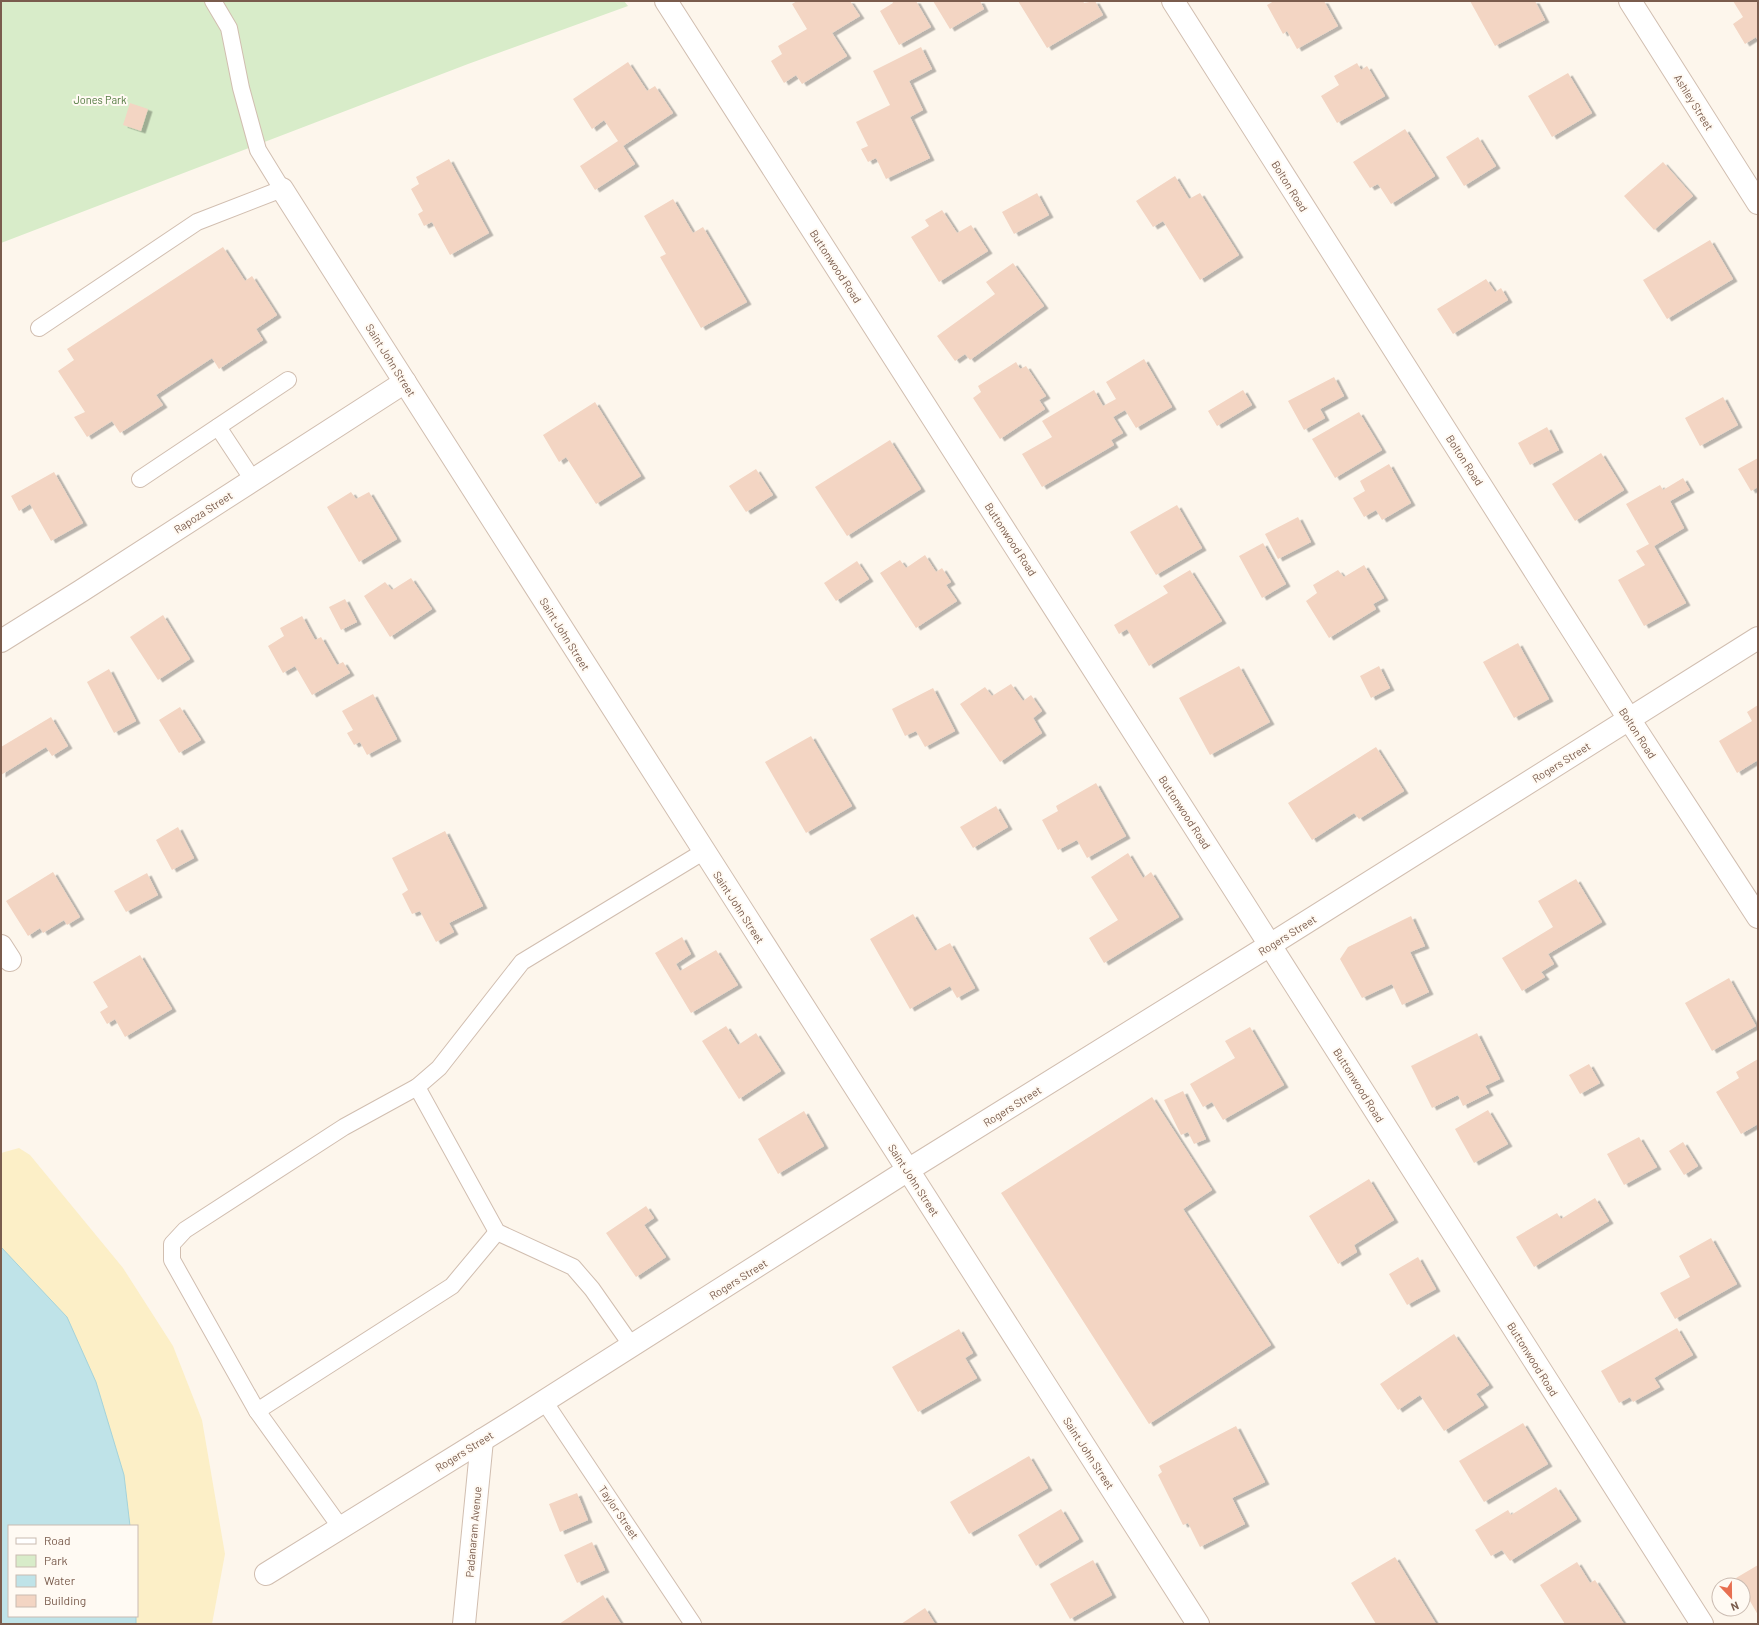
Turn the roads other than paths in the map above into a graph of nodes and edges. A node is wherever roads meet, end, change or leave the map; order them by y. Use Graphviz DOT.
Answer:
graph roads {
  1 [pos="213,1"];
  2 [pos="666,1"];
  3 [pos="1173,1"];
  4 [pos="1630,1"];
  5 [pos="282,189"];
  6 [pos="1758,203"];
  7 [pos="39,328"];
  8 [pos="288,380"];
  9 [pos="405,382"];
  10 [pos="218,427"];
  11 [pos="140,480"];
  12 [pos="253,480"];
  13 [pos="1758,638"];
  14 [pos="1,641"];
  15 [pos="1629,719"];
  16 [pos="703,852"];
  17 [pos="1758,917"];
  18 [pos="1270,946"];
  19 [pos="417,1088"];
  20 [pos="908,1170"];
  21 [pos="497,1232"];
  22 [pos="632,1346"];
  23 [pos="544,1401"];
  24 [pos="257,1411"];
  25 [pos="482,1440"];
  26 [pos="341,1528"];
  27 [pos="266,1574"];
  28 [pos="464,1624"];
  29 [pos="693,1624"];
  30 [pos="1198,1624"];
  31 [pos="1702,1624"];
  1 -- 5 [label="lane"];
  2 -- 18 [label="street, Buttonwood Road"];
  3 -- 15 [label="street, Bolton Road"];
  4 -- 6 [label="street, Ashley Street"];
  5 -- 7 [label="lane"];
  5 -- 9 [label="street, Saint John Street"];
  8 -- 10 [label="lane"];
  9 -- 12 [label="street, Rapoza Street"];
  9 -- 16 [label="street, Saint John Street"];
  10 -- 11 [label="lane"];
  10 -- 12 [label="lane"];
  12 -- 14 [label="street, Rapoza Street"];
  13 -- 15 [label="street, Rogers Street"];
  15 -- 17 [label="street, Bolton Road"];
  15 -- 18 [label="street, Rogers Street"];
  16 -- 19 [label="lane"];
  16 -- 20 [label="street, Saint John Street"];
  18 -- 20 [label="street, Rogers Street"];
  18 -- 31 [label="street, Buttonwood Road"];
  19 -- 21 [label="lane"];
  19 -- 24 [label="lane"];
  20 -- 22 [label="street, Rogers Street"];
  20 -- 30 [label="street, Saint John Street"];
  21 -- 22 [label="lane"];
  21 -- 24 [label="lane"];
  22 -- 23 [label="street, Rogers Street"];
  23 -- 25 [label="street, Rogers Street"];
  23 -- 29 [label="lane, Taylor Street"];
  24 -- 26 [label="lane"];
  25 -- 26 [label="street, Rogers Street"];
  25 -- 28 [label="street, Padanaram Avenue"];
  26 -- 27 [label="street, Rogers Street"];
}
